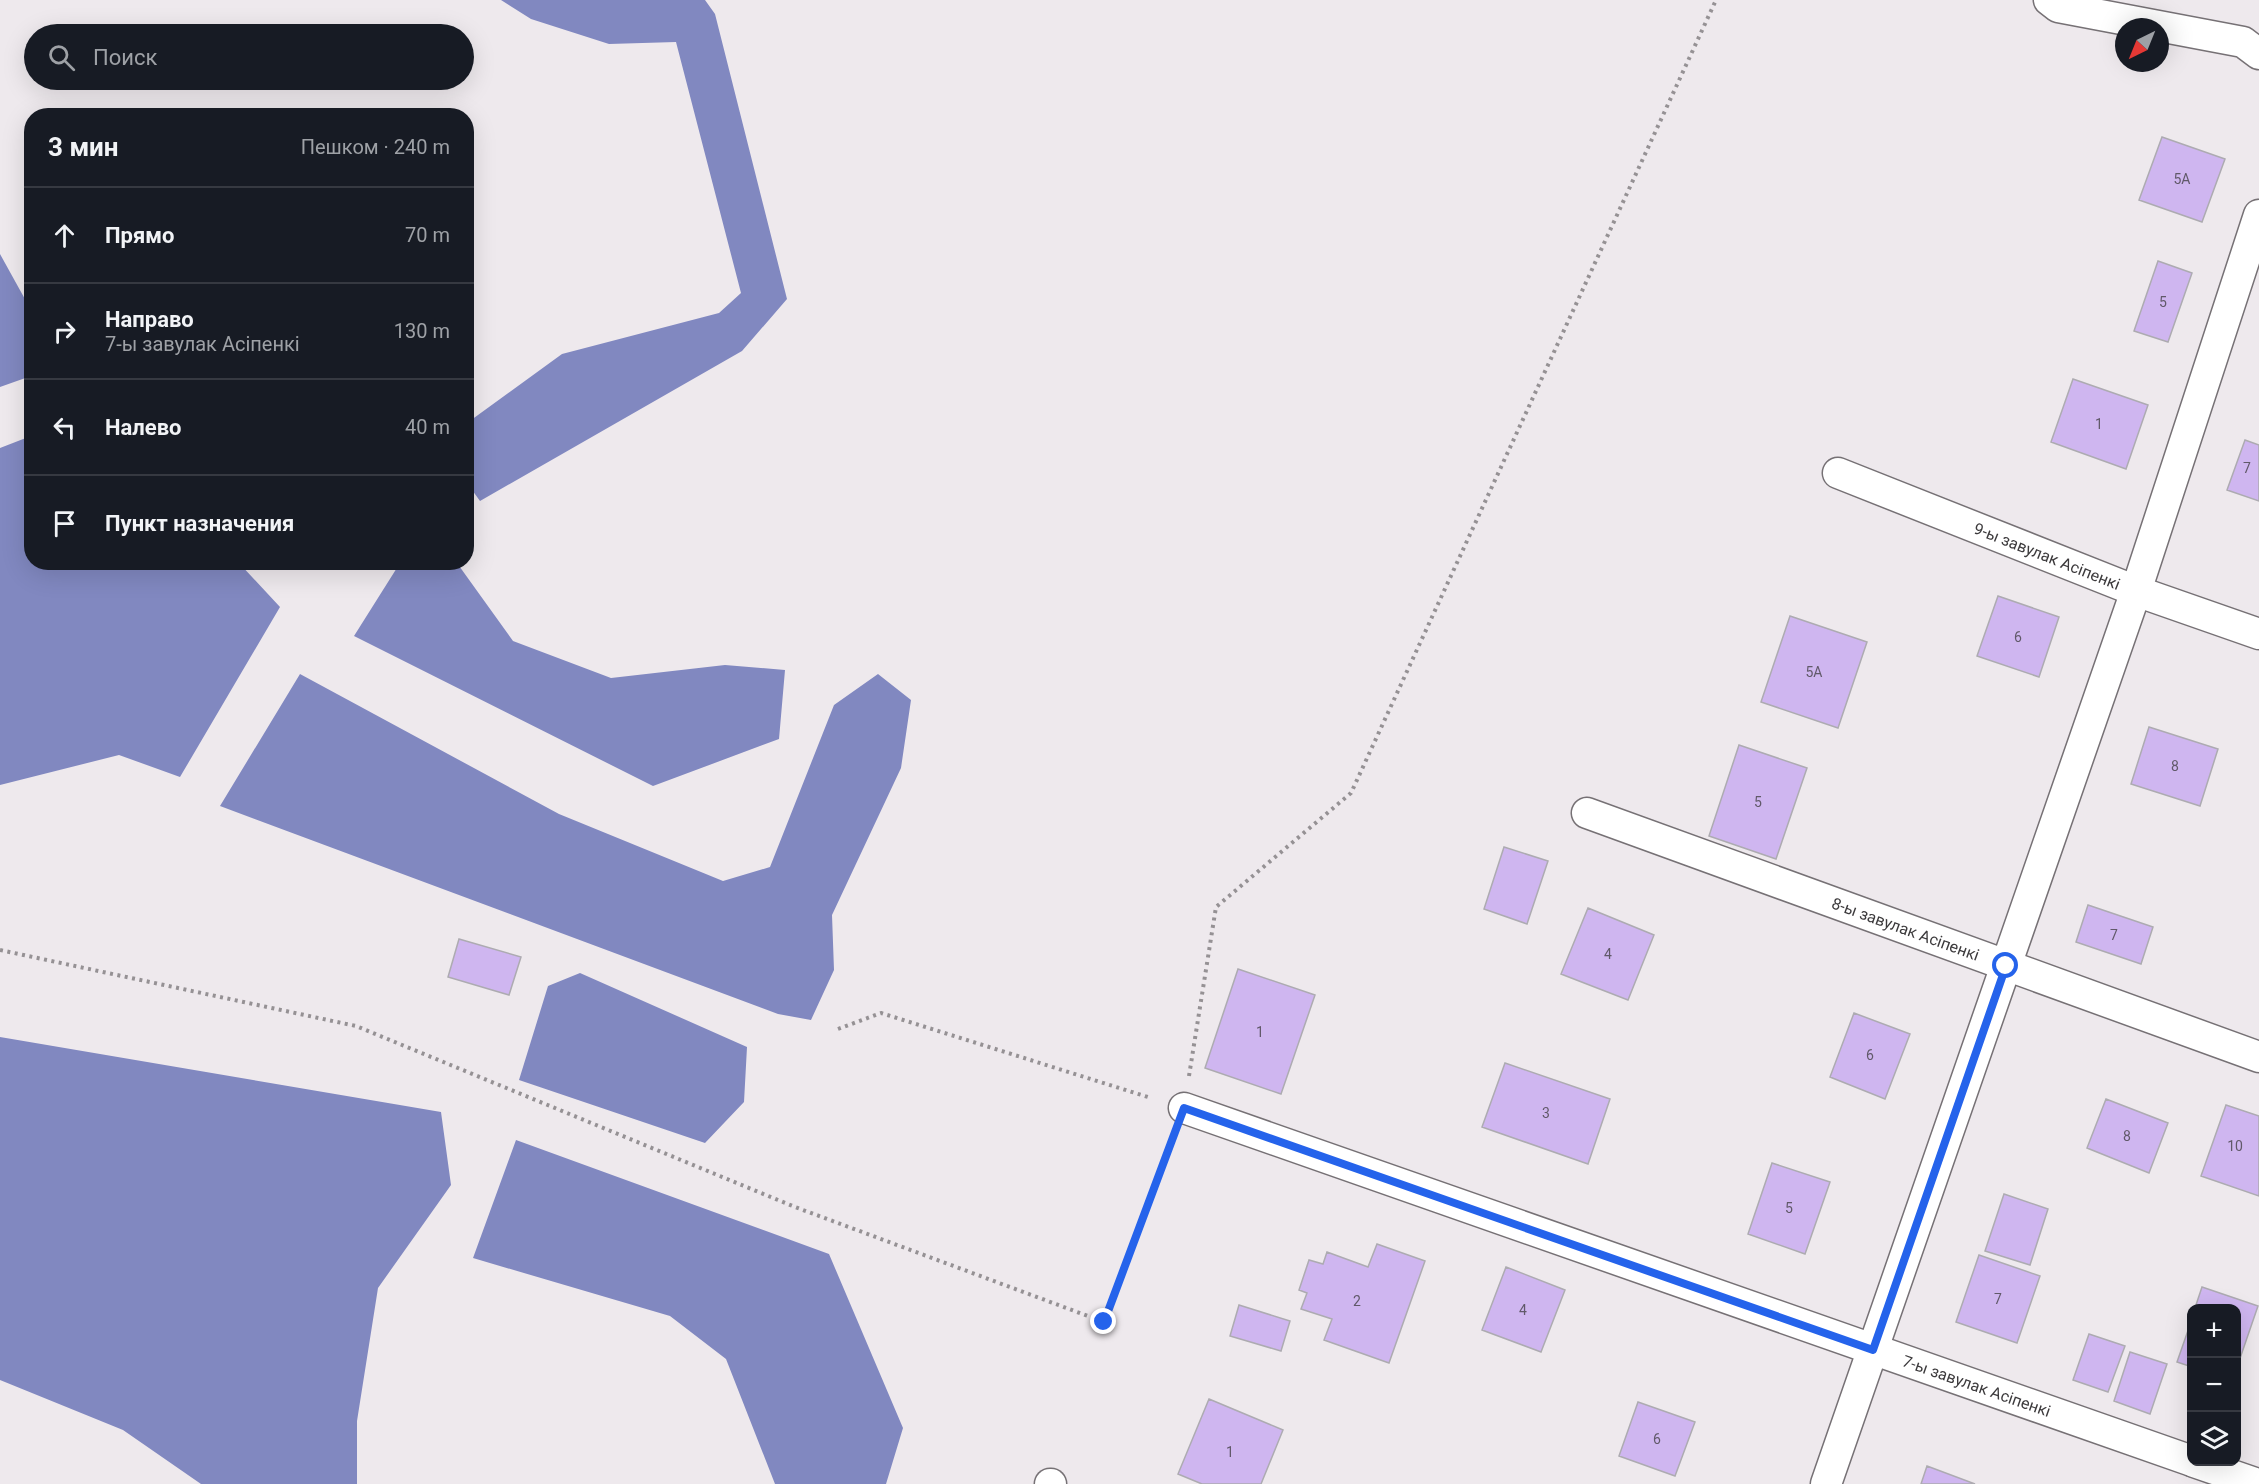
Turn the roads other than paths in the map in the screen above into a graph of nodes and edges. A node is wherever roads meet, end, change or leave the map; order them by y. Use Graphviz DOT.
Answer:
graph roads {
  1 [pos="2049,0"];
  2 [pos="2259,54"];
  3 [pos="2259,215"];
  4 [pos="1838,473"];
  5 [pos="2136,591"];
  6 [pos="2259,634"];
  7 [pos="1587,813"];
  8 [pos="2006,966"];
  9 [pos="2259,1057"];
  10 [pos="1184,1108"];
  11 [pos="1873,1350"];
  12 [pos="2187,1459"];
  13 [pos="2207,1466"];
  14 [pos="1826,1484"];
  15 [pos="2258,1484"];
  1 -- 2 [label="street"];
  3 -- 5 [label="street"];
  4 -- 5 [label="street, 9-ы завулак Асіпенкі"];
  5 -- 6 [label="street, 9-ы завулак Асіпенкі"];
  5 -- 8 [label="street"];
  7 -- 8 [label="street, 8-ы завулак Асіпенкі"];
  8 -- 9 [label="street, 8-ы завулак Асіпенкі"];
  8 -- 11 [label="street"];
  10 -- 11 [label="street, 7-ы завулак Асіпенкі"];
  11 -- 12 [label="street, 7-ы завулак Асіпенкі"];
  11 -- 14 [label="street"];
  13 -- 15 [label="street, 7-ы завулак Асіпенкі"];
}
